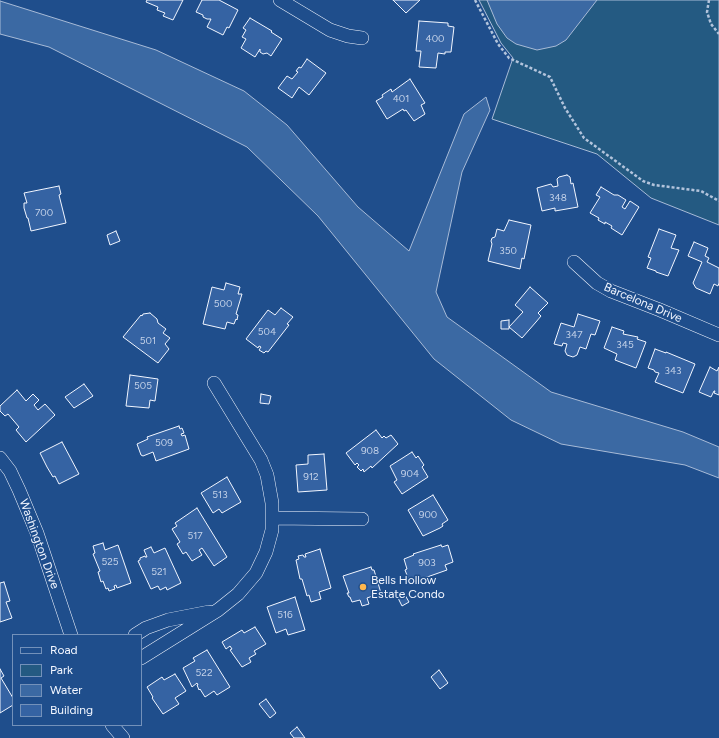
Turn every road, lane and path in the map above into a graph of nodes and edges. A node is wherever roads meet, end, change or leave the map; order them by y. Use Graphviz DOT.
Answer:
graph roads {
  1 [pos="280,0"];
  2 [pos="475,0"];
  3 [pos="709,0"];
  4 [pos="719,34"];
  5 [pos="362,38"];
  6 [pos="719,201"];
  7 [pos="574,262"];
  8 [pos="719,335"];
  9 [pos="214,383"];
  10 [pos="0,458"];
  11 [pos="272,518"];
  12 [pos="362,519"];
  13 [pos="218,610"];
  14 [pos="71,634"];
  15 [pos="137,634"];
  16 [pos="142,657"];
  17 [pos="113,726"];
  18 [pos="123,738"];
  1 -- 5 [label="street"];
  2 -- 6 [label="path"];
  3 -- 4 [label="path"];
  7 -- 8 [label="street, Barcelona Drive"];
  9 -- 11 [label="street"];
  10 -- 14 [label="street, Washington Drive"];
  11 -- 12 [label="street"];
  11 -- 13 [label="street"];
  13 -- 15 [label="street"];
  13 -- 16 [label="street"];
  17 -- 18 [label="street"];
}
